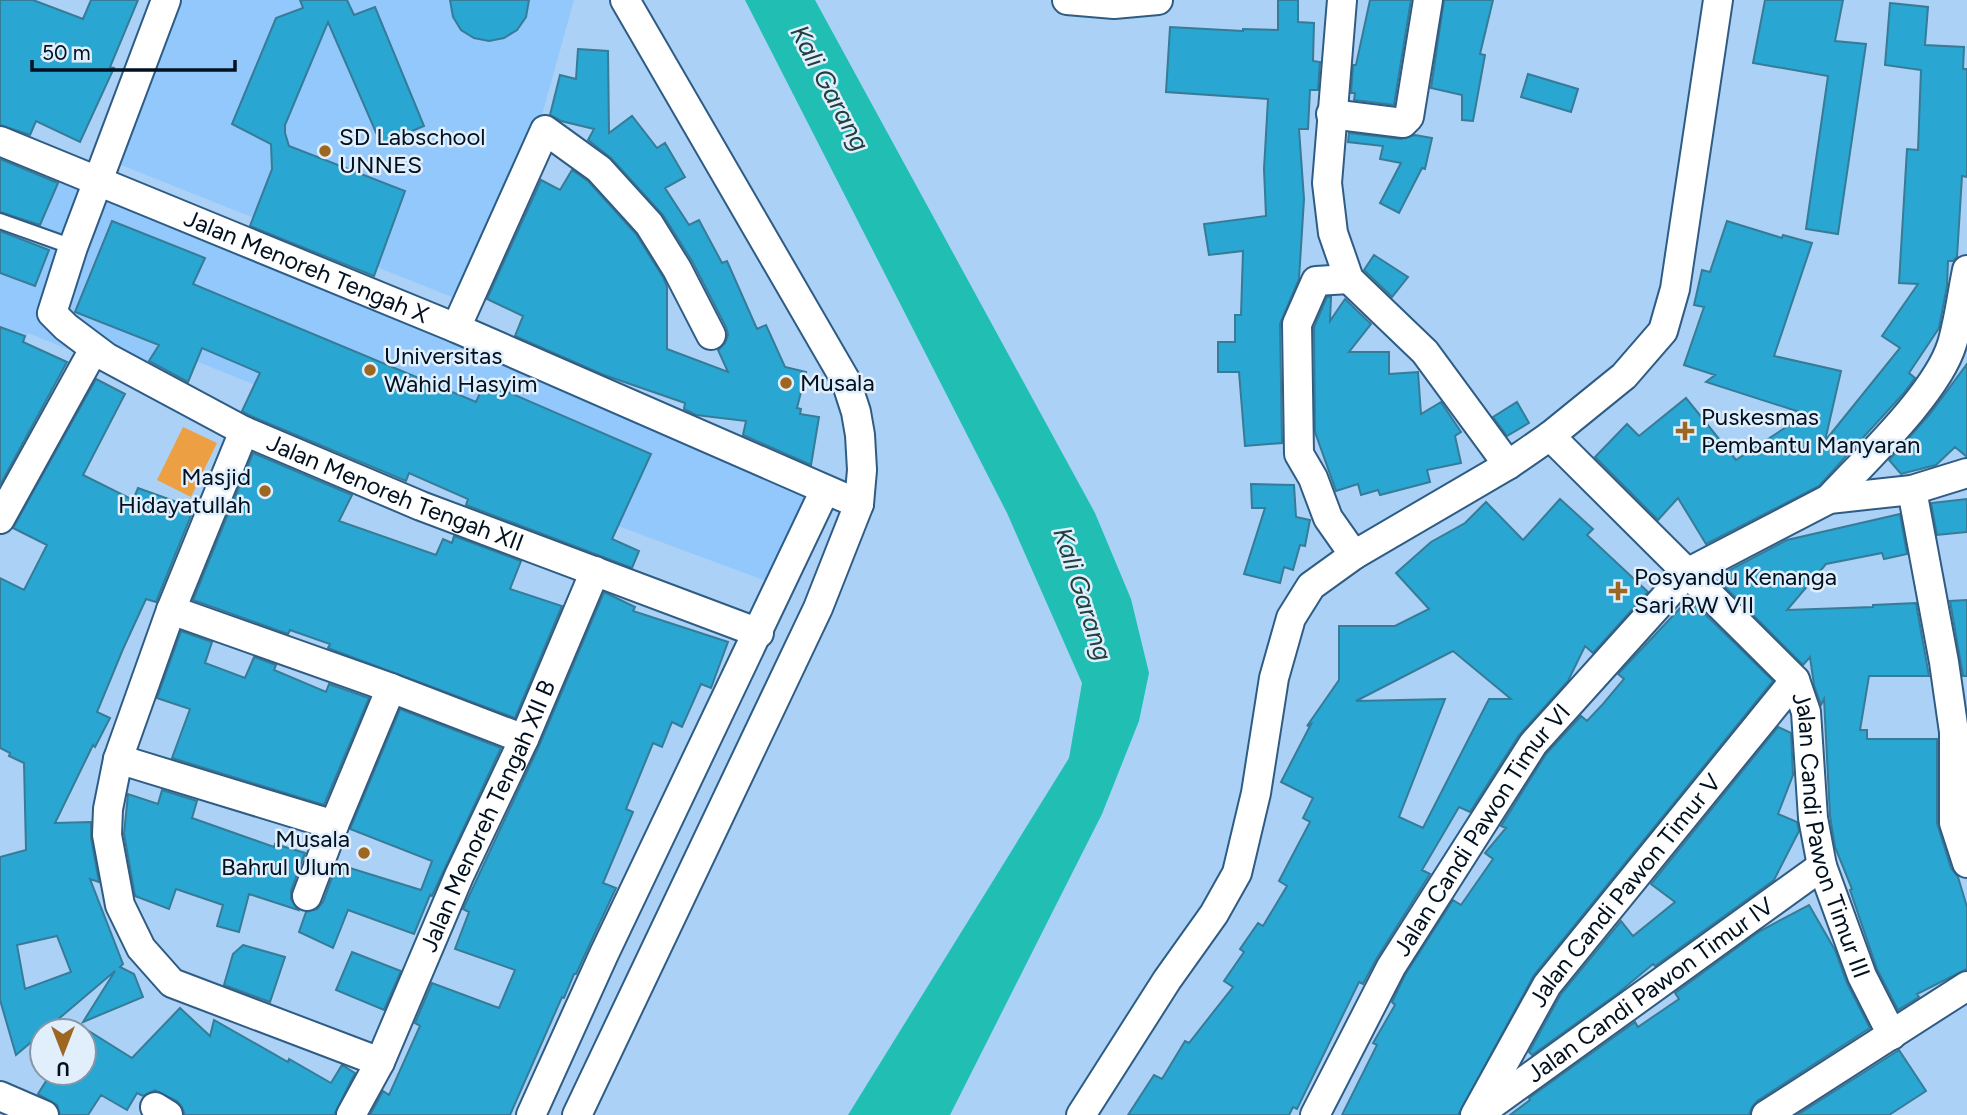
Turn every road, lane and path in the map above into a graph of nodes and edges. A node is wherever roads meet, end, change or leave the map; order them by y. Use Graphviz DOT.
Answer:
graph roads {
  1 [pos="166,0"];
  2 [pos="625,0"];
  3 [pos="1067,0"];
  4 [pos="1158,0"];
  5 [pos="1342,0"];
  6 [pos="1428,0"];
  7 [pos="1718,0"];
  8 [pos="1331,114"];
  9 [pos="0,141"];
  10 [pos="97,182"];
  11 [pos="0,221"];
  12 [pos="73,247"];
  13 [pos="1967,270"];
  14 [pos="1349,279"];
  15 [pos="456,328"];
  16 [pos="710,335"];
  17 [pos="94,349"];
  18 [pos="244,431"];
  19 [pos="1549,436"];
  20 [pos="1508,465"];
  21 [pos="1967,473"];
  22 [pos="825,490"];
  23 [pos="1912,490"];
  24 [pos="1829,499"];
  25 [pos="859,504"];
  26 [pos="0,519"];
  27 [pos="1354,555"];
  28 [pos="595,571"];
  29 [pos="1687,573"];
  30 [pos="171,610"];
  31 [pos="759,633"];
  32 [pos="1795,680"];
  33 [pos="391,688"];
  34 [pos="524,738"];
  35 [pos="118,759"];
  36 [pos="334,825"];
  37 [pos="1967,863"];
  38 [pos="1822,866"];
  39 [pos="307,896"];
  40 [pos="1967,986"];
  41 [pos="1892,1035"];
  42 [pos="380,1062"];
  43 [pos="2,1096"];
  44 [pos="44,1115"];
  45 [pos="351,1115"];
  46 [pos="531,1115"];
  47 [pos="577,1115"];
  48 [pos="1081,1115"];
  49 [pos="1315,1115"];
  50 [pos="1476,1115"];
  51 [pos="1766,1115"];
  1 -- 10 [label="street"];
  2 -- 25 [label="street"];
  3 -- 4 [label="street"];
  5 -- 8 [label="street"];
  6 -- 8 [label="street"];
  7 -- 19 [label="street"];
  8 -- 14 [label="street"];
  9 -- 10 [label="street, Jalan Menoreh Tengah X"];
  10 -- 12 [label="street"];
  10 -- 15 [label="street, Jalan Menoreh Tengah X"];
  11 -- 12 [label="lane"];
  12 -- 17 [label="street, Jalan Menoreh Tengah XII"];
  13 -- 24 [label="street"];
  14 -- 20 [label="street"];
  14 -- 27 [label="street"];
  15 -- 16 [label="street"];
  15 -- 22 [label="street, Jalan Menoreh Tengah X"];
  17 -- 18 [label="street, Jalan Menoreh Tengah XII"];
  17 -- 26 [label="street"];
  18 -- 28 [label="street, Jalan Menoreh Tengah XII"];
  18 -- 30 [label="street"];
  19 -- 20 [label="street"];
  19 -- 29 [label="street, Jalan Candi Pawon Timur III"];
  20 -- 27 [label="street"];
  21 -- 23 [label="street"];
  22 -- 25 [label="street, Jalan Menoreh Tengah X"];
  22 -- 31 [label="street"];
  23 -- 24 [label="street"];
  23 -- 37 [label="street"];
  24 -- 29 [label="street"];
  25 -- 47 [label="street"];
  27 -- 48 [label="street"];
  28 -- 31 [label="street, Jalan Menoreh Tengah XII"];
  28 -- 34 [label="street, Jalan Menoreh Tengah XII B"];
  29 -- 32 [label="street, Jalan Candi Pawon Timur III"];
  29 -- 49 [label="street, Jalan Candi Pawon Timur VI"];
  30 -- 33 [label="street"];
  30 -- 35 [label="street"];
  31 -- 46 [label="street"];
  32 -- 38 [label="street, Jalan Candi Pawon Timur III"];
  32 -- 50 [label="street, Jalan Candi Pawon Timur V"];
  33 -- 34 [label="street"];
  33 -- 36 [label="street"];
  34 -- 42 [label="street, Jalan Menoreh Tengah XII B"];
  35 -- 36 [label="street"];
  35 -- 42 [label="street"];
  36 -- 39 [label="street"];
  38 -- 41 [label="street, Jalan Candi Pawon Timur III"];
  38 -- 50 [label="street, Jalan Candi Pawon Timur IV"];
  40 -- 41 [label="street"];
  41 -- 51 [label="street"];
  42 -- 45 [label="street, Jalan Menoreh Tengah XII B"];
  43 -- 44 [label="street"];
}
